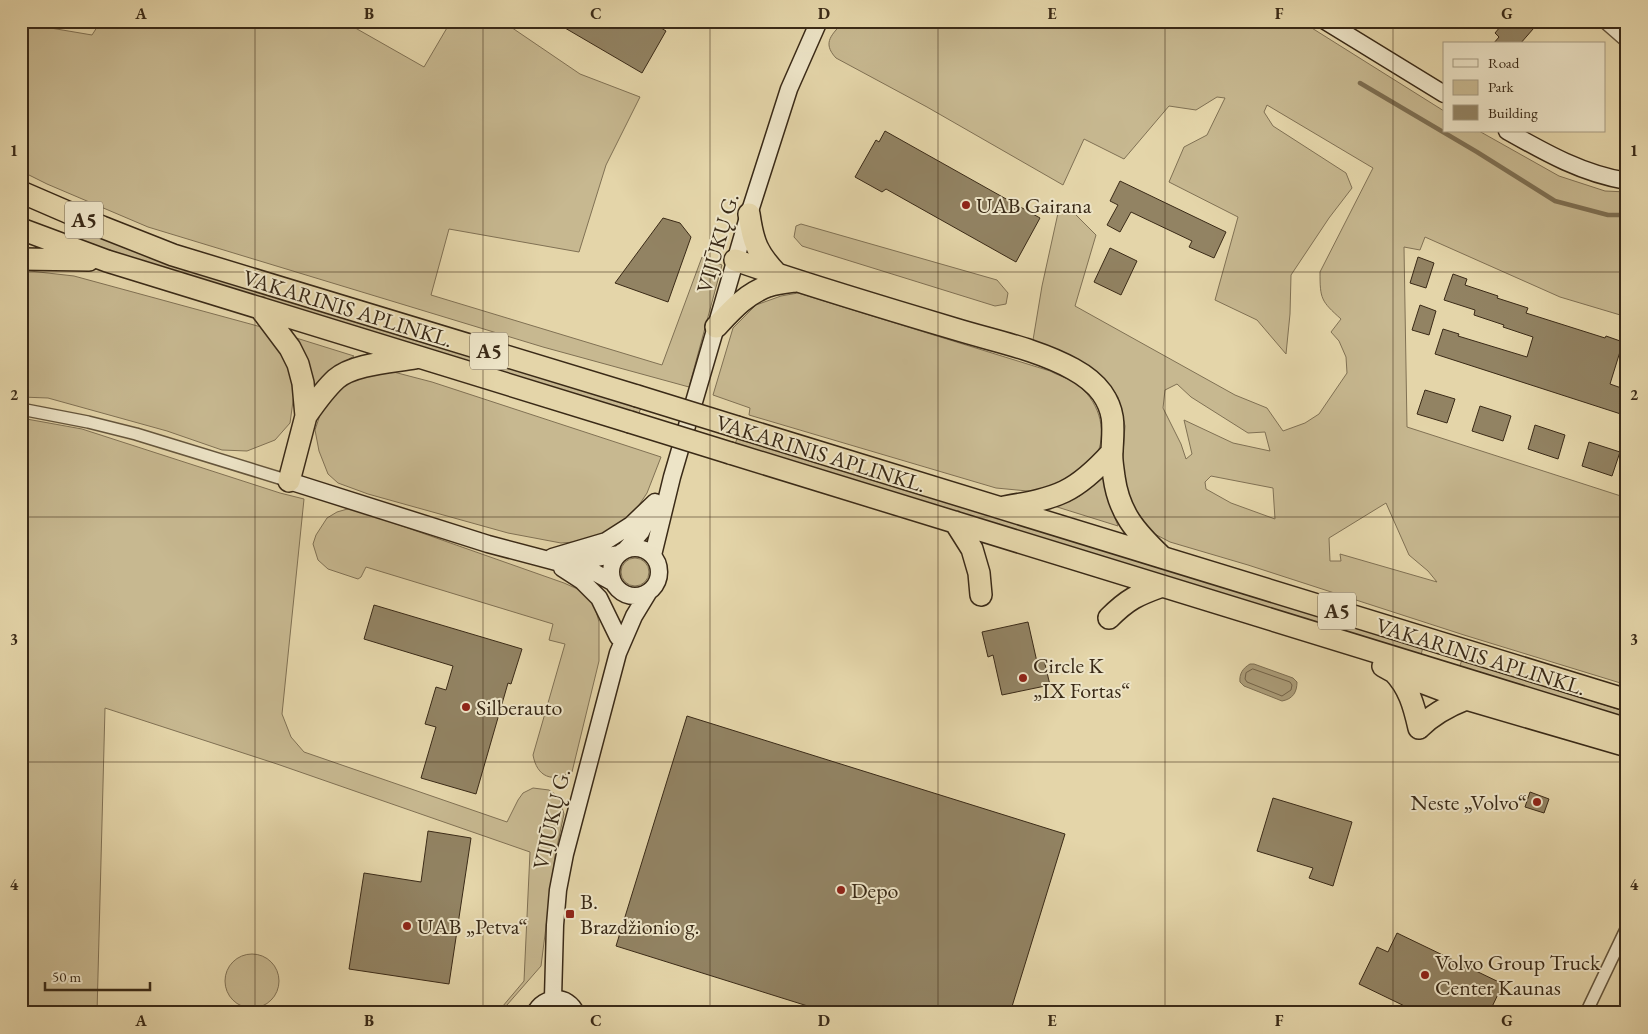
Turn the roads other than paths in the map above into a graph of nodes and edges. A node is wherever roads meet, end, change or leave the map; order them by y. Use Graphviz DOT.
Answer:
graph roads {
  1 [pos="1325,21"];
  2 [pos="1604,21"];
  3 [pos="820,23"];
  4 [pos="1627,42"];
  5 [pos="1443,93"];
  6 [pos="1509,132"];
  7 [pos="1627,181"];
  8 [pos="21,192"];
  9 [pos="749,214"];
  10 [pos="21,230"];
  11 [pos="21,259"];
  12 [pos="735,260"];
  13 [pos="107,261"];
  14 [pos="787,278"];
  15 [pos="260,308"];
  16 [pos="716,327"];
  17 [pos="419,357"];
  18 [pos="21,409"];
  19 [pos="306,416"];
  20 [pos="1112,452"];
  21 [pos="672,477"];
  22 [pos="289,481"];
  23 [pos="655,502"];
  24 [pos="1000,508"];
  25 [pos="954,522"];
  26 [pos="621,552"];
  27 [pos="653,556"];
  28 [pos="548,558"];
  29 [pos="1165,559"];
  30 [pos="615,586"];
  31 [pos="1162,586"];
  32 [pos="648,593"];
  33 [pos="981,595"];
  34 [pos="1109,618"];
  35 [pos="618,637"];
  36 [pos="1335,639"];
  37 [pos="618,654"];
  38 [pos="1392,671"];
  39 [pos="1466,698"];
  40 [pos="1627,700"];
  41 [pos="1627,729"];
  42 [pos="1627,746"];
  43 [pos="1627,927"];
  44 [pos="553,998"];
  45 [pos="535,1013"];
  46 [pos="576,1013"];
  47 [pos="1586,1013"];
  1 -- 5 [label="main road"];
  2 -- 4 [label="street"];
  3 -- 9 [label="main road, VIJŪKŲ G."];
  6 -- 7 [label="main road"];
  8 -- 24 [label="highway, VAKARINIS APLINKL. / A5, bridge"];
  9 -- 12 [label="main road, VIJŪKŲ G."];
  9 -- 14 [label="highway"];
  10 -- 13 [label="highway, VAKARINIS APLINKL. / A5"];
  11 -- 13 [label="highway"];
  12 -- 14 [label="highway"];
  12 -- 16 [label="main road, VIJŪKŲ G."];
  13 -- 15 [label="highway, VAKARINIS APLINKL. / A5"];
  14 -- 16 [label="highway"];
  14 -- 20 [label="highway"];
  15 -- 17 [label="highway, VAKARINIS APLINKL. / A5"];
  15 -- 19 [label="highway"];
  16 -- 21 [label="main road, VIJŪKŲ G."];
  17 -- 19 [label="highway"];
  17 -- 25 [label="highway, VAKARINIS APLINKL. / A5, bridge"];
  18 -- 22 [label="street"];
  19 -- 22 [label="highway"];
  20 -- 24 [label="highway"];
  20 -- 29 [label="highway"];
  21 -- 23 [label="main road, VIJŪKŲ G."];
  21 -- 27 [label="main road, VIJŪKŲ G."];
  22 -- 28 [label="main road"];
  23 -- 26 [label="main road, VIJŪKŲ G."];
  23 -- 28 [label="main road"];
  24 -- 29 [label="highway, VAKARINIS APLINKL. / A5"];
  25 -- 31 [label="highway, VAKARINIS APLINKL. / A5"];
  25 -- 33 [label="highway"];
  26 -- 27 [label="main road"];
  26 -- 28 [label="main road"];
  26 -- 30 [label="main road"];
  27 -- 32 [label="main road"];
  28 -- 30 [label="main road"];
  28 -- 35 [label="main road"];
  29 -- 40 [label="highway, VAKARINIS APLINKL. / A5"];
  30 -- 32 [label="main road"];
  30 -- 35 [label="main road, VIJŪKŲ G."];
  31 -- 34 [label="highway"];
  31 -- 36 [label="highway, VAKARINIS APLINKL. / A5"];
  32 -- 37 [label="main road, VIJŪKŲ G."];
  35 -- 37 [label="main road, VIJŪKŲ G."];
  36 -- 38 [label="highway"];
  36 -- 41 [label="highway, VAKARINIS APLINKL. / A5"];
  37 -- 44 [label="main road, VIJŪKŲ G."];
  38 -- 39 [label="highway"];
  38 -- 39 [label="highway"];
  39 -- 42 [label="highway"];
  43 -- 47 [label="street"];
  44 -- 45 [label="main road"];
  44 -- 46 [label="main road"];
}
